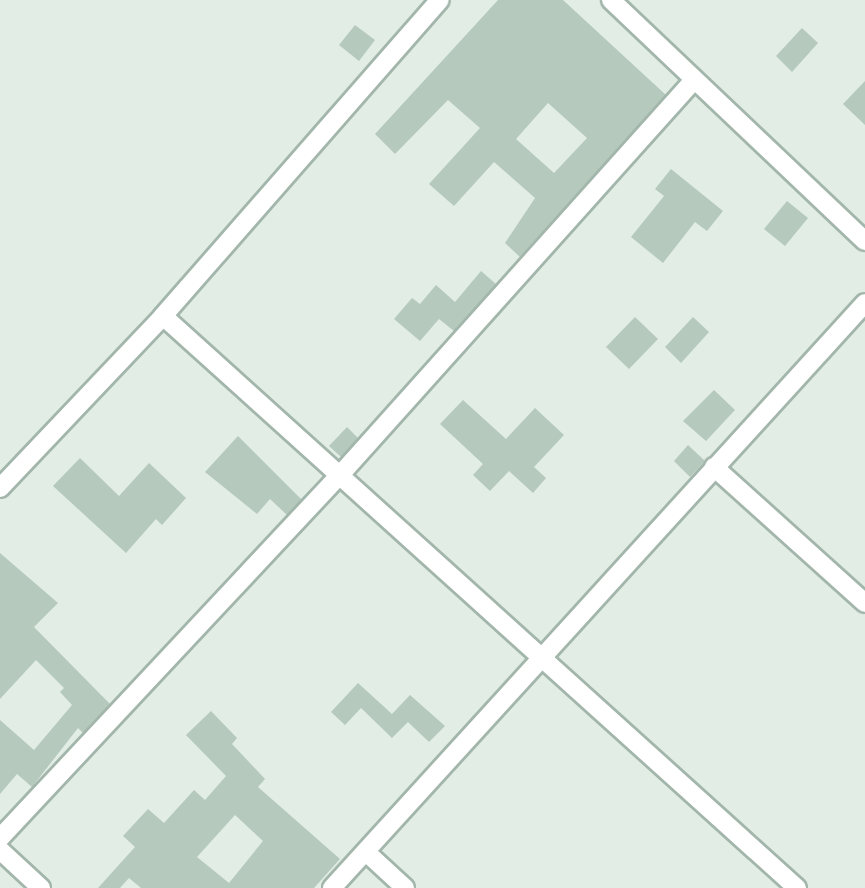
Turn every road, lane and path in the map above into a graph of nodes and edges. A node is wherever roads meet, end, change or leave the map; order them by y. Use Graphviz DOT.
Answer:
graph roads {
  1 [pos="440,0"];
  2 [pos="610,0"];
  3 [pos="694,80"];
  4 [pos="865,241"];
  5 [pos="865,303"];
  6 [pos="163,316"];
  7 [pos="714,467"];
  8 [pos="340,476"];
  9 [pos="0,488"];
  10 [pos="865,603"];
  11 [pos="540,656"];
  12 [pos="0,838"];
  13 [pos="0,850"];
  14 [pos="366,852"];
  15 [pos="41,888"];
  16 [pos="332,888"];
  17 [pos="405,888"];
  18 [pos="797,888"];
  1 -- 6 [label="street"];
  2 -- 3 [label="street"];
  3 -- 4 [label="street"];
  3 -- 8 [label="street"];
  5 -- 7 [label="street"];
  6 -- 8 [label="street"];
  6 -- 9 [label="street"];
  7 -- 10 [label="street"];
  7 -- 11 [label="street"];
  8 -- 11 [label="street"];
  8 -- 12 [label="street"];
  11 -- 14 [label="street"];
  11 -- 18 [label="street"];
  13 -- 15 [label="street"];
  14 -- 16 [label="street"];
  14 -- 17 [label="street"];
}
